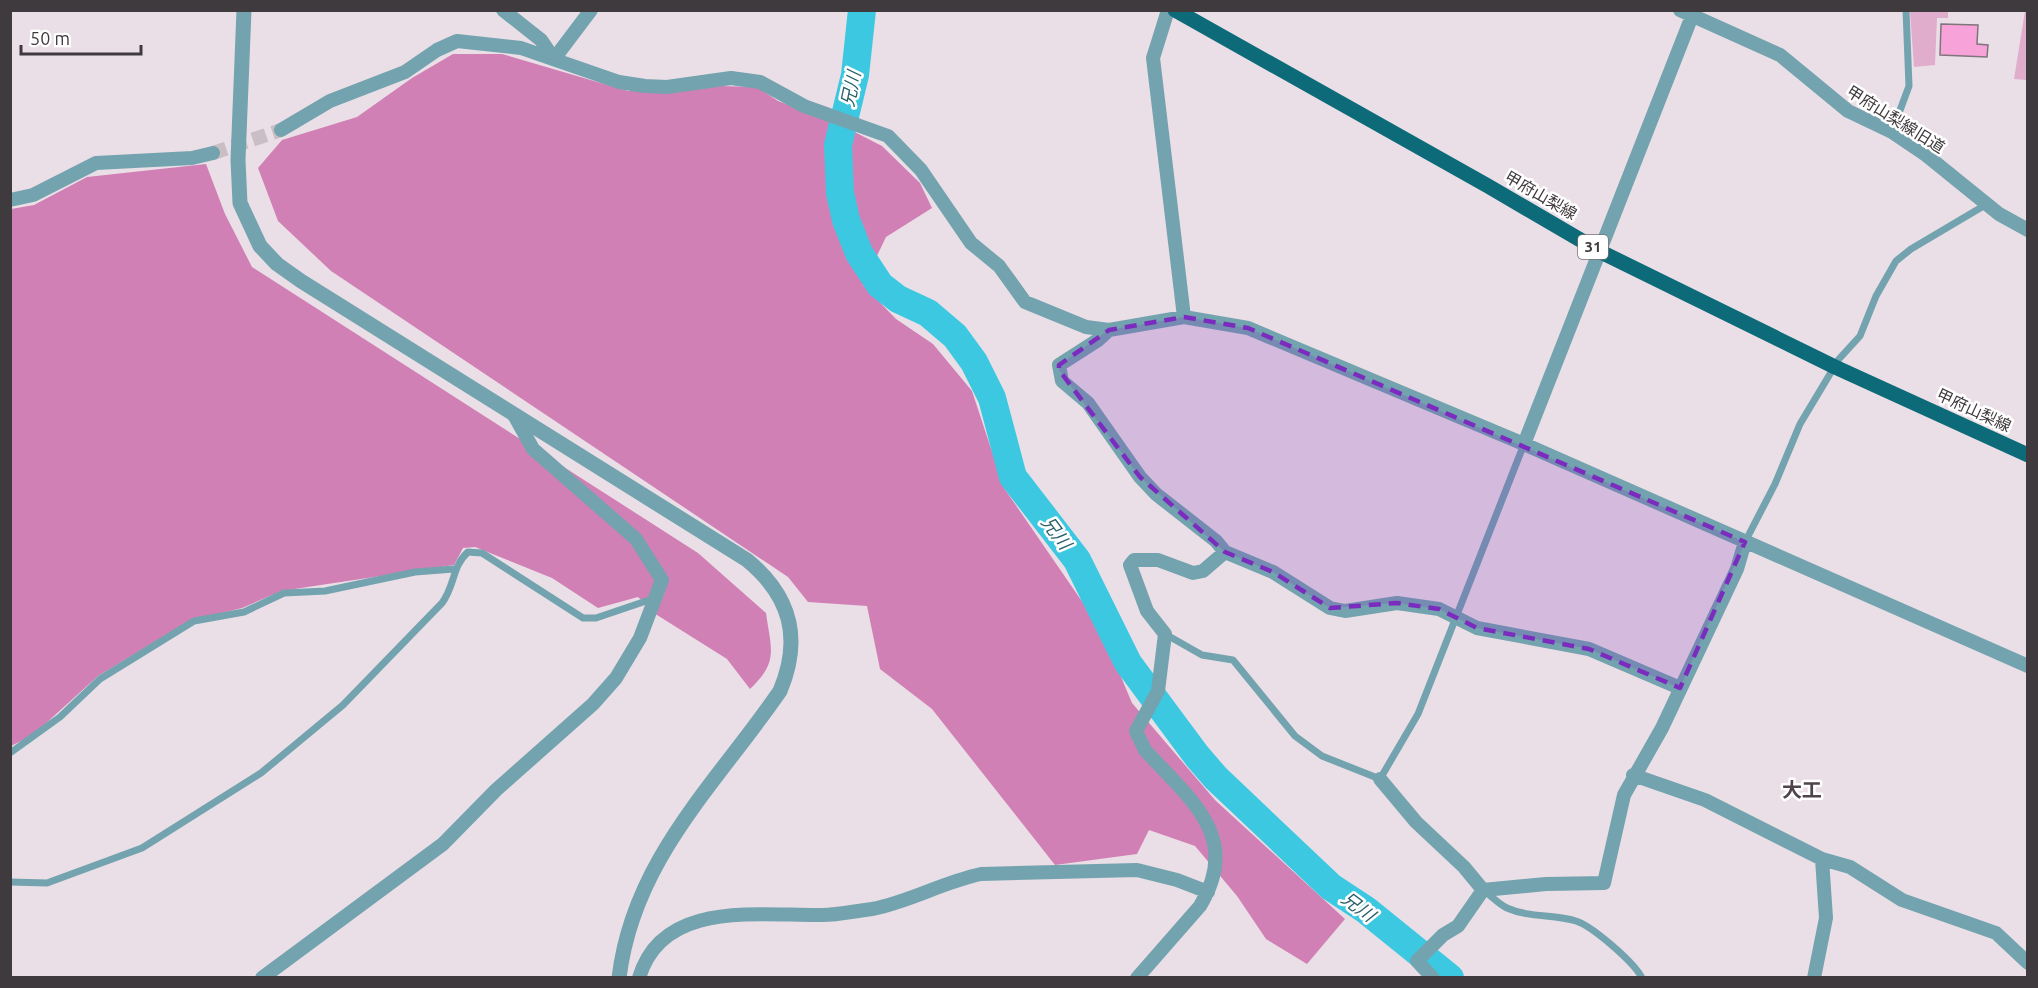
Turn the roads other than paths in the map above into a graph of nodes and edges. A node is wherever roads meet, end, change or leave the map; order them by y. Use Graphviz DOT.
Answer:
graph roads {
  1 [pos="244,10"];
  2 [pos="503,10"];
  3 [pos="591,10"];
  4 [pos="1168,10"];
  5 [pos="1174,10"];
  6 [pos="1906,10"];
  7 [pos="1686,13"];
  8 [pos="554,59"];
  9 [pos="280,130"];
  10 [pos="1892,132"];
  11 [pos="213,153"];
  12 [pos="10,200"];
  13 [pos="1987,204"];
  14 [pos="2028,230"];
  15 [pos="1601,252"];
  16 [pos="1184,317"];
  17 [pos="1109,330"];
  18 [pos="1835,367"];
  19 [pos="514,415"];
  20 [pos="1524,444"];
  21 [pos="2028,455"];
  22 [pos="1745,542"];
  23 [pos="1226,552"];
  24 [pos="454,569"];
  25 [pos="657,598"];
  26 [pos="1455,615"];
  27 [pos="1165,634"];
  28 [pos="2028,666"];
  29 [pos="1680,688"];
  30 [pos="10,753"];
  31 [pos="1633,775"];
  32 [pos="1380,779"];
  33 [pos="1822,859"];
  34 [pos="10,882"];
  35 [pos="1483,890"];
  36 [pos="1208,892"];
  37 [pos="2028,963"];
  38 [pos="262,978"];
  39 [pos="619,978"];
  40 [pos="639,978"];
  41 [pos="1137,978"];
  42 [pos="1432,978"];
  43 [pos="1642,978"];
  44 [pos="1814,978"];
  1 -- 19 [label="street"];
  2 -- 8 [label="street"];
  3 -- 8 [label="street"];
  4 -- 16 [label="street"];
  5 -- 15 [label="main road, 甲府山梨線 / 31"];
  6 -- 10 [label="lane"];
  7 -- 10 [label="street, 甲府山梨線旧道"];
  7 -- 15 [label="street"];
  8 -- 9 [label="street"];
  8 -- 17 [label="street"];
  10 -- 13 [label="street, 甲府山梨線旧道"];
  11 -- 12 [label="street"];
  13 -- 14 [label="street, 甲府山梨線旧道"];
  13 -- 18 [label="lane"];
  15 -- 18 [label="main road, 甲府山梨線 / 31"];
  15 -- 20 [label="street"];
  16 -- 17 [label="street"];
  16 -- 20 [label="street"];
  17 -- 23 [label="street"];
  18 -- 21 [label="main road, 甲府山梨線 / 31"];
  18 -- 22 [label="lane"];
  19 -- 25 [label="street"];
  19 -- 39 [label="street"];
  20 -- 22 [label="street"];
  20 -- 26 [label="lane"];
  22 -- 28 [label="street"];
  22 -- 29 [label="street"];
  23 -- 26 [label="street"];
  23 -- 27 [label="street"];
  24 -- 25 [label="lane"];
  24 -- 30 [label="lane"];
  24 -- 34 [label="lane"];
  25 -- 38 [label="street"];
  26 -- 29 [label="street"];
  26 -- 32 [label="lane"];
  27 -- 32 [label="lane"];
  27 -- 36 [label="street"];
  29 -- 31 [label="street"];
  31 -- 33 [label="street"];
  31 -- 35 [label="street"];
  32 -- 35 [label="street"];
  33 -- 37 [label="street"];
  33 -- 44 [label="street"];
  35 -- 42 [label="street"];
  35 -- 43 [label="lane"];
  36 -- 40 [label="street"];
  36 -- 41 [label="street"];
}
